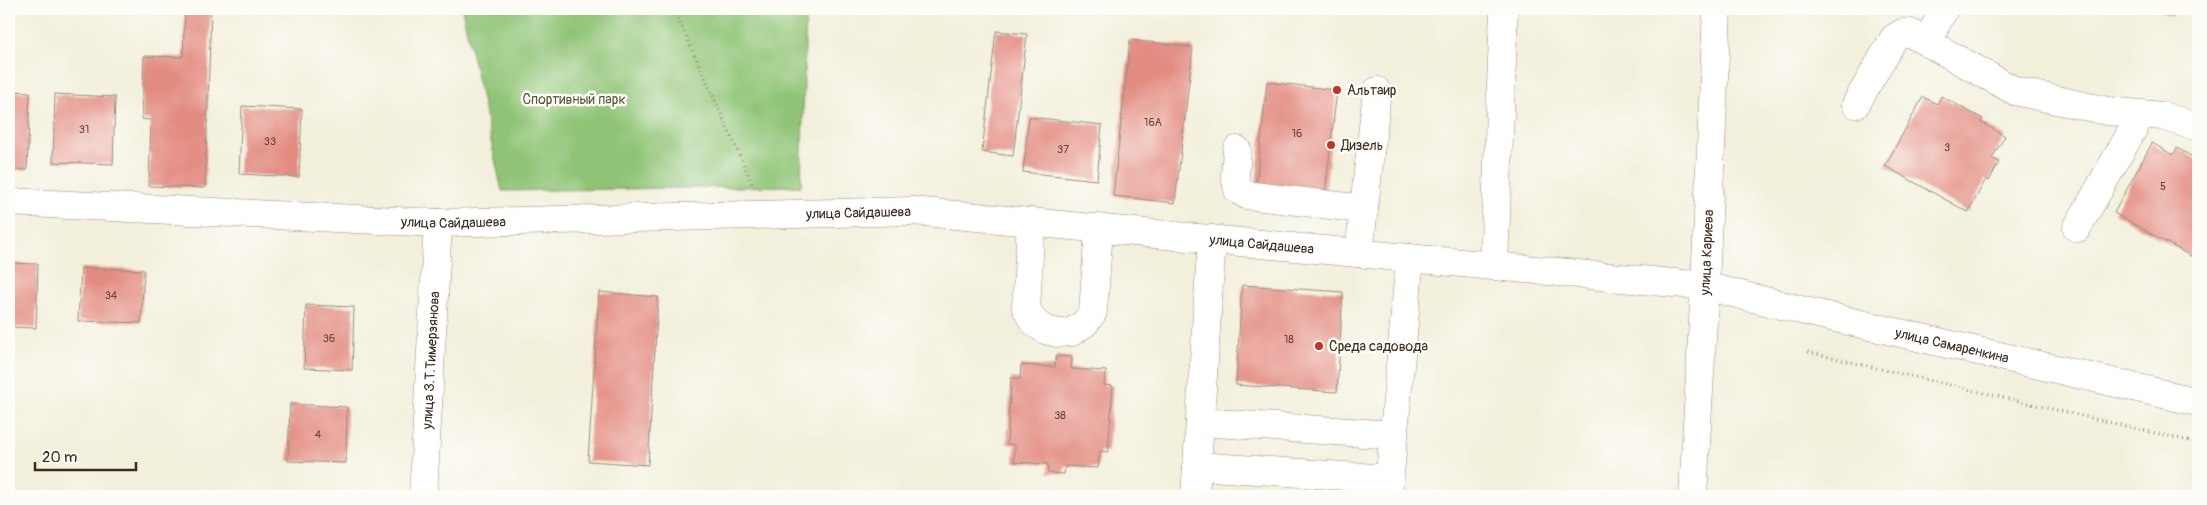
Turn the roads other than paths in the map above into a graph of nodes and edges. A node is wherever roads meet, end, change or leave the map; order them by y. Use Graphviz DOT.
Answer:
graph roads {
  1 [pos="1504,9"];
  2 [pos="1717,9"];
  3 [pos="1944,9"];
  4 [pos="1927,42"];
  5 [pos="1377,91"];
  6 [pos="1856,104"];
  7 [pos="2141,115"];
  8 [pos="2198,127"];
  9 [pos="1237,150"];
  10 [pos="9,202"];
  11 [pos="1364,208"];
  12 [pos="1031,222"];
  13 [pos="438,223"];
  14 [pos="1099,228"];
  15 [pos="2077,228"];
  16 [pos="1212,239"];
  17 [pos="1359,253"];
  18 [pos="1410,258"];
  19 [pos="1494,266"];
  20 [pos="1705,286"];
  21 [pos="2198,402"];
  22 [pos="1200,422"];
  23 [pos="1394,435"];
  24 [pos="1197,466"];
  25 [pos="1389,487"];
  26 [pos="423,496"];
  27 [pos="1195,496"];
  28 [pos="1693,496"];
  1 -- 19 [label="street"];
  2 -- 20 [label="street, улица Кариева"];
  3 -- 4 [label="street"];
  4 -- 6 [label="street"];
  4 -- 7 [label="street"];
  5 -- 11 [label="street"];
  7 -- 8 [label="street"];
  7 -- 15 [label="street"];
  9 -- 11 [label="street"];
  10 -- 13 [label="street, улица Сайдашева"];
  11 -- 17 [label="street"];
  12 -- 13 [label="street, улица Сайдашева"];
  12 -- 14 [label="street, улица Сайдашева"];
  12 -- 14 [label="street"];
  13 -- 26 [label="street, улица З.Т.Тимерзянова"];
  14 -- 16 [label="street, улица Сайдашева"];
  16 -- 17 [label="street, улица Сайдашева"];
  16 -- 22 [label="street"];
  17 -- 18 [label="street, улица Сайдашева"];
  18 -- 19 [label="street, улица Сайдашева"];
  18 -- 23 [label="street"];
  19 -- 20 [label="street, улица Сайдашева"];
  20 -- 21 [label="street, улица Самаренкина"];
  20 -- 28 [label="street, улица Кариева"];
  22 -- 23 [label="street"];
  22 -- 24 [label="street"];
  23 -- 25 [label="street"];
  24 -- 25 [label="street"];
  24 -- 27 [label="street"];
}
